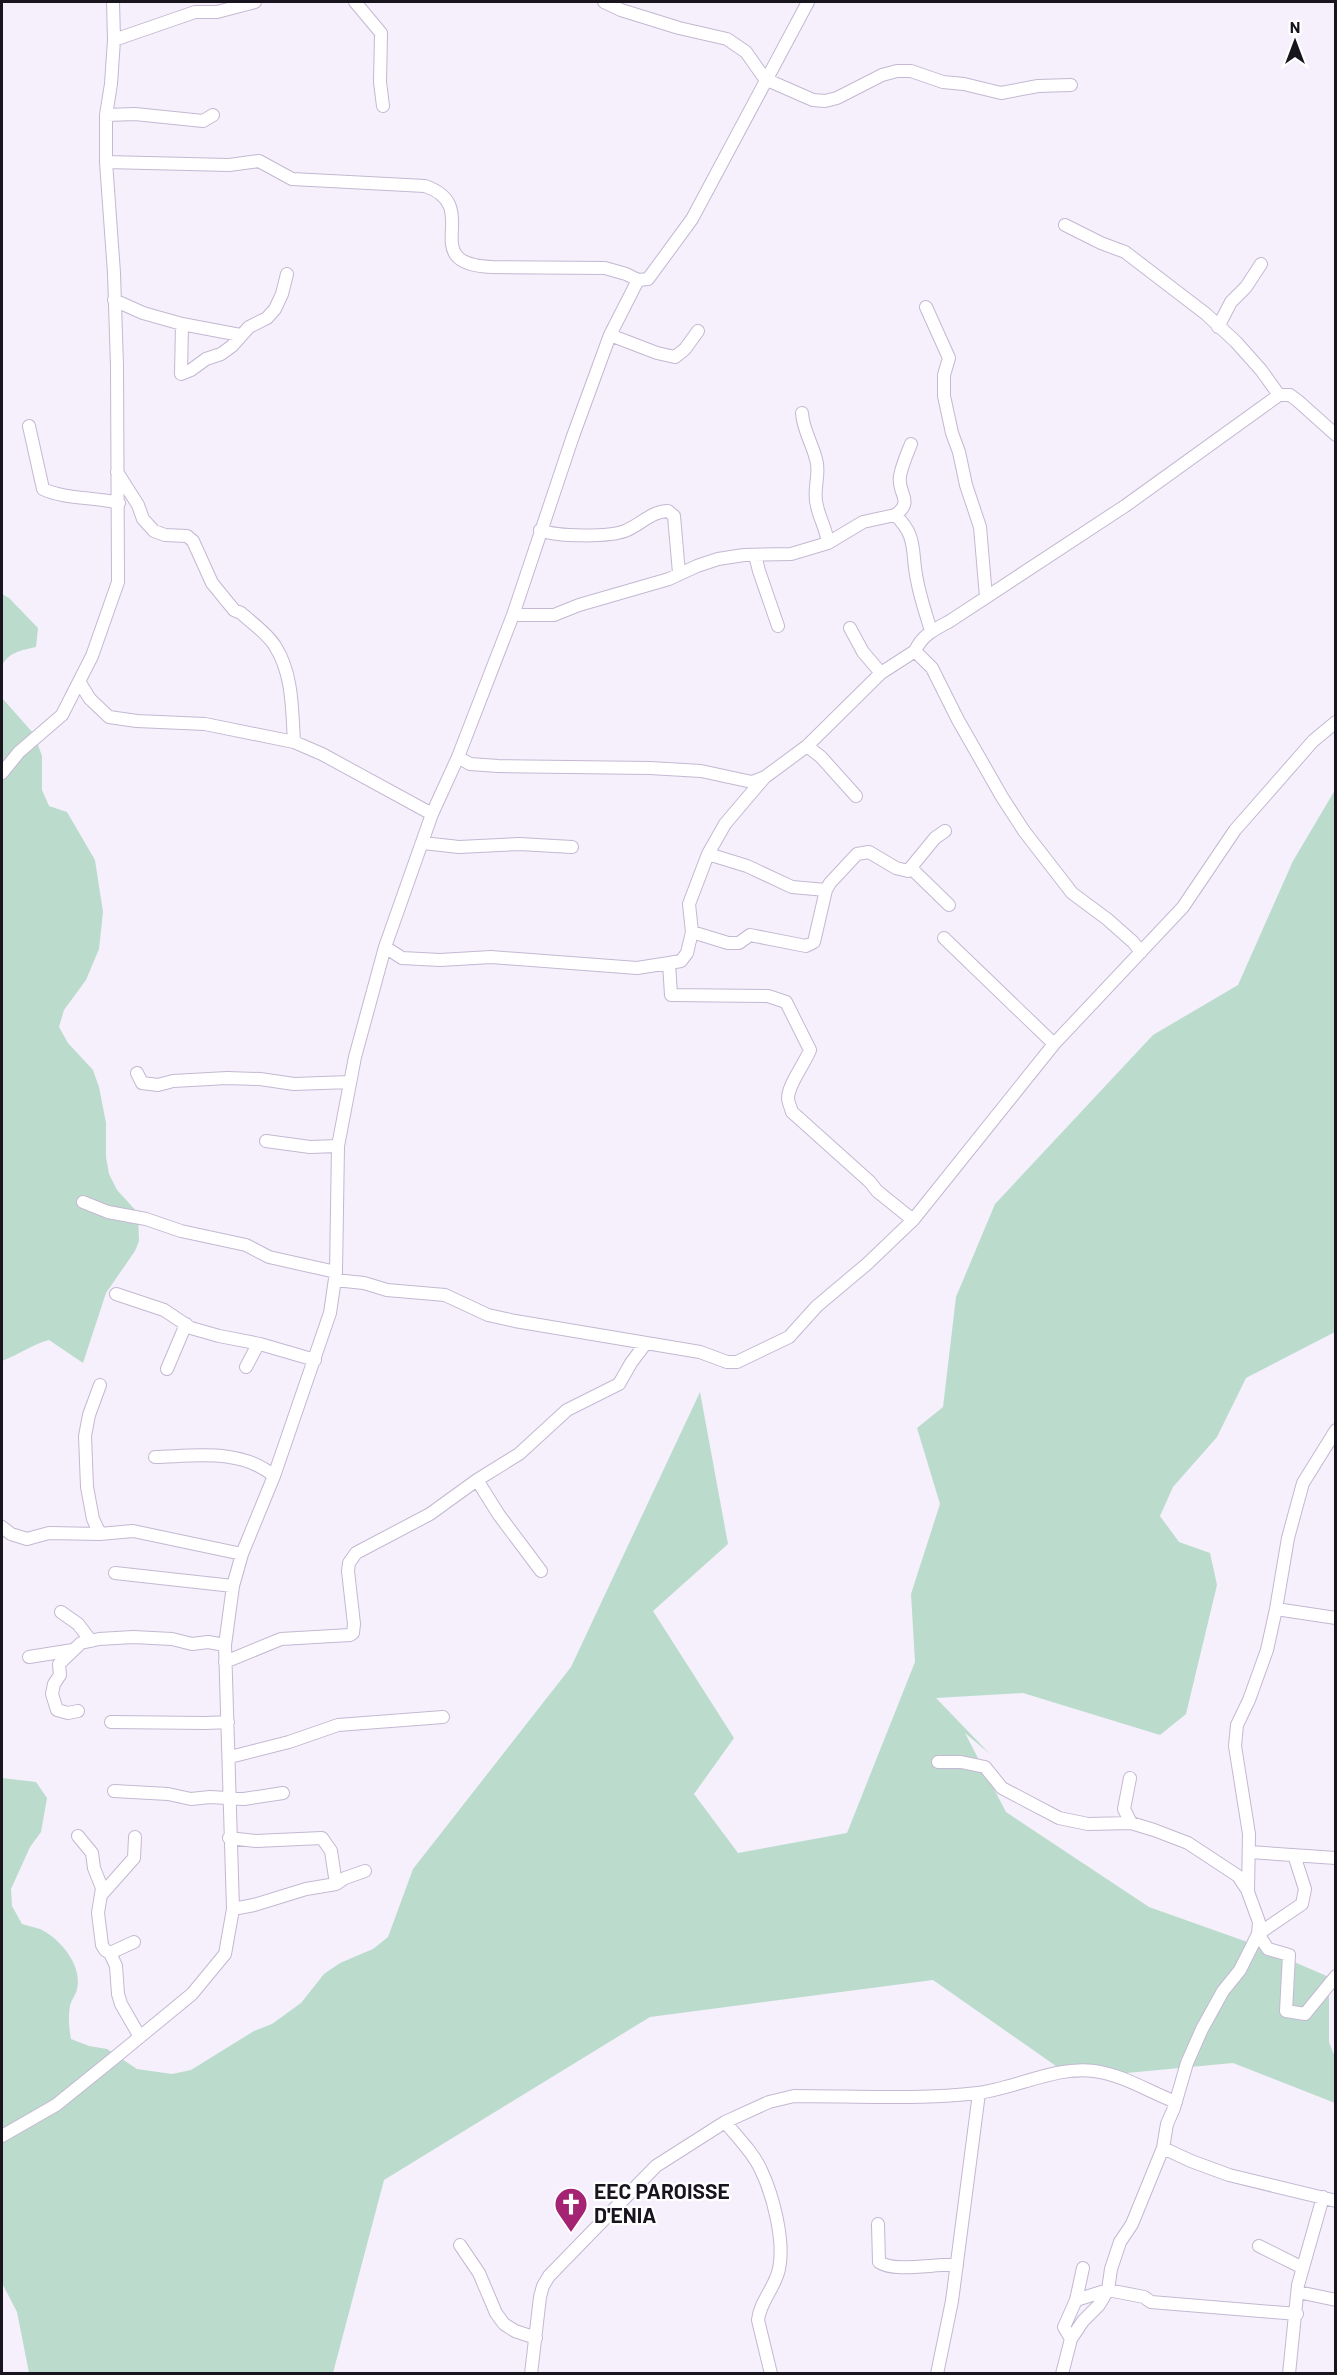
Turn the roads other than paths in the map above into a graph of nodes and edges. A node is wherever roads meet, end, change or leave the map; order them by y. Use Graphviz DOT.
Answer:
graph roads {
  1 [pos="113,2"];
  2 [pos="255,2"];
  3 [pos="354,2"];
  4 [pos="604,2"];
  5 [pos="808,2"];
  6 [pos="114,40"];
  7 [pos="765,79"];
  8 [pos="1071,85"];
  9 [pos="383,106"];
  10 [pos="106,115"];
  11 [pos="213,115"];
  12 [pos="106,162"];
  13 [pos="1065,225"];
  14 [pos="1261,264"];
  15 [pos="287,274"];
  16 [pos="638,280"];
  17 [pos="114,300"];
  18 [pos="926,307"];
  19 [pos="182,324"];
  20 [pos="1218,327"];
  21 [pos="698,331"];
  22 [pos="240,335"];
  23 [pos="610,335"];
  24 [pos="1279,395"];
  25 [pos="802,413"];
  26 [pos="29,426"];
  27 [pos="1335,435"];
  28 [pos="911,444"];
  29 [pos="116,470"];
  30 [pos="119,503"];
  31 [pos="895,515"];
  32 [pos="540,530"];
  33 [pos="828,543"];
  34 [pos="755,555"];
  35 [pos="679,573"];
  36 [pos="986,597"];
  37 [pos="513,615"];
  38 [pos="778,626"];
  39 [pos="849,628"];
  40 [pos="931,631"];
  41 [pos="915,651"];
  42 [pos="881,673"];
  43 [pos="80,683"];
  44 [pos="1335,722"];
  45 [pos="294,742"];
  46 [pos="807,746"];
  47 [pos="458,757"];
  48 [pos="2,773"];
  49 [pos="765,777"];
  50 [pos="856,796"];
  51 [pos="432,814"];
  52 [pos="945,831"];
  53 [pos="423,843"];
  54 [pos="572,847"];
  55 [pos="708,854"];
  56 [pos="911,868"];
  57 [pos="826,890"];
  58 [pos="949,905"];
  59 [pos="692,932"];
  60 [pos="944,938"];
  61 [pos="385,947"];
  62 [pos="1141,952"];
  63 [pos="669,963"];
  64 [pos="1054,1044"];
  65 [pos="137,1073"];
  66 [pos="350,1082"];
  67 [pos="266,1141"];
  68 [pos="338,1146"];
  69 [pos="83,1202"];
  70 [pos="913,1220"];
  71 [pos="336,1276"];
  72 [pos="116,1294"];
  73 [pos="186,1324"];
  74 [pos="646,1343"];
  75 [pos="260,1344"];
  76 [pos="315,1360"];
  77 [pos="246,1367"];
  78 [pos="167,1369"];
  79 [pos="100,1384"];
  80 [pos="1335,1430"];
  81 [pos="155,1457"];
  82 [pos="274,1476"];
  83 [pos="477,1480"];
  84 [pos="2,1527"];
  85 [pos="100,1534"];
  86 [pos="242,1554"];
  87 [pos="542,1571"];
  88 [pos="115,1573"];
  89 [pos="234,1586"];
  90 [pos="1276,1609"];
  91 [pos="61,1611"];
  92 [pos="1335,1618"];
  93 [pos="91,1641"];
  94 [pos="225,1645"];
  95 [pos="73,1650"];
  96 [pos="29,1657"];
  97 [pos="225,1662"];
  98 [pos="78,1711"];
  99 [pos="443,1717"];
  100 [pos="111,1722"];
  101 [pos="228,1722"];
  102 [pos="230,1757"];
  103 [pos="938,1762"];
  104 [pos="1130,1778"];
  105 [pos="114,1791"];
  106 [pos="283,1793"];
  107 [pos="230,1799"];
  108 [pos="1131,1823"];
  109 [pos="78,1836"];
  110 [pos="135,1837"];
  111 [pos="230,1838"];
  112 [pos="1249,1852"];
  113 [pos="1294,1855"];
  114 [pos="1335,1858"];
  115 [pos="365,1871"];
  116 [pos="336,1884"];
  117 [pos="1248,1892"];
  118 [pos="102,1894"];
  119 [pos="233,1909"];
  120 [pos="1258,1934"];
  121 [pos="134,1942"];
  122 [pos="110,1953"];
  123 [pos="1335,1976"];
  124 [pos="140,2037"];
  125 [pos="979,2093"];
  126 [pos="1176,2102"];
  127 [pos="725,2122"];
  128 [pos="2,2136"];
  129 [pos="1163,2148"];
  130 [pos="1329,2199"];
  131 [pos="878,2224"];
  132 [pos="460,2245"];
  133 [pos="1259,2246"];
  134 [pos="957,2264"];
  135 [pos="1083,2268"];
  136 [pos="1303,2268"];
  137 [pos="1108,2290"];
  138 [pos="1298,2292"];
  139 [pos="1076,2300"];
  140 [pos="1335,2300"];
  141 [pos="1296,2314"];
  142 [pos="536,2338"];
  143 [pos="1071,2339"];
  144 [pos="531,2373"];
  145 [pos="771,2373"];
  146 [pos="937,2373"];
  147 [pos="1062,2373"];
  148 [pos="1289,2373"];
  1 -- 6 [label="street"];
  2 -- 6 [label="street"];
  3 -- 9 [label="street"];
  4 -- 7 [label="street"];
  5 -- 7 [label="street"];
  6 -- 10 [label="street"];
  7 -- 8 [label="street"];
  7 -- 16 [label="street"];
  10 -- 11 [label="street"];
  10 -- 12 [label="street"];
  12 -- 16 [label="street"];
  12 -- 17 [label="street"];
  13 -- 20 [label="street"];
  14 -- 20 [label="street"];
  15 -- 22 [label="street"];
  16 -- 23 [label="street"];
  17 -- 19 [label="street"];
  17 -- 29 [label="street"];
  18 -- 36 [label="street"];
  19 -- 22 [label="street"];
  19 -- 22 [label="street"];
  20 -- 24 [label="street"];
  21 -- 23 [label="street"];
  23 -- 32 [label="street"];
  24 -- 27 [label="street"];
  24 -- 36 [label="street"];
  25 -- 33 [label="street"];
  26 -- 30 [label="street"];
  28 -- 31 [label="street"];
  29 -- 30 [label="street"];
  29 -- 45 [label="street"];
  30 -- 43 [label="street"];
  31 -- 33 [label="street"];
  31 -- 40 [label="street"];
  32 -- 35 [label="street"];
  32 -- 37 [label="street"];
  33 -- 34 [label="street"];
  34 -- 35 [label="street"];
  34 -- 38 [label="street"];
  35 -- 37 [label="street"];
  36 -- 40 [label="street"];
  37 -- 47 [label="street"];
  39 -- 42 [label="street"];
  40 -- 41 [label="street"];
  41 -- 42 [label="street"];
  41 -- 62 [label="street"];
  42 -- 46 [label="street"];
  43 -- 45 [label="street"];
  43 -- 48 [label="street"];
  44 -- 62 [label="street"];
  45 -- 51 [label="street"];
  46 -- 49 [label="street"];
  46 -- 50 [label="street"];
  47 -- 49 [label="street"];
  47 -- 51 [label="street"];
  49 -- 55 [label="street"];
  51 -- 53 [label="street"];
  52 -- 56 [label="street"];
  53 -- 54 [label="street"];
  53 -- 61 [label="street"];
  55 -- 57 [label="street"];
  55 -- 59 [label="street"];
  56 -- 57 [label="street"];
  56 -- 58 [label="street"];
  57 -- 59 [label="street"];
  59 -- 63 [label="street"];
  60 -- 64 [label="street"];
  61 -- 63 [label="street"];
  61 -- 66 [label="street"];
  62 -- 64 [label="street"];
  63 -- 70 [label="street"];
  64 -- 70 [label="street"];
  65 -- 66 [label="street"];
  66 -- 68 [label="street"];
  67 -- 68 [label="street"];
  68 -- 71 [label="street"];
  69 -- 71 [label="street"];
  70 -- 74 [label="street"];
  71 -- 74 [label="street"];
  71 -- 76 [label="street"];
  72 -- 73 [label="street"];
  73 -- 75 [label="street"];
  73 -- 78 [label="street"];
  74 -- 83 [label="street"];
  75 -- 76 [label="street"];
  75 -- 77 [label="street"];
  76 -- 82 [label="street"];
  79 -- 85 [label="street"];
  80 -- 90 [label="street"];
  81 -- 82 [label="street"];
  82 -- 86 [label="street"];
  83 -- 87 [label="street"];
  83 -- 97 [label="street"];
  84 -- 85 [label="street"];
  85 -- 86 [label="street"];
  86 -- 89 [label="street"];
  88 -- 89 [label="street"];
  89 -- 94 [label="street"];
  90 -- 92 [label="street"];
  90 -- 112 [label="street"];
  91 -- 93 [label="street"];
  93 -- 94 [label="street"];
  93 -- 95 [label="street"];
  94 -- 97 [label="street"];
  95 -- 96 [label="street"];
  95 -- 98 [label="street"];
  97 -- 101 [label="street"];
  99 -- 102 [label="street"];
  100 -- 101 [label="street"];
  101 -- 102 [label="street"];
  102 -- 107 [label="street"];
  103 -- 108 [label="street"];
  104 -- 108 [label="street"];
  105 -- 107 [label="street"];
  106 -- 107 [label="street"];
  107 -- 111 [label="street"];
  108 -- 117 [label="street"];
  109 -- 118 [label="street"];
  110 -- 118 [label="street"];
  111 -- 116 [label="street"];
  111 -- 119 [label="street"];
  112 -- 113 [label="street"];
  112 -- 117 [label="street"];
  113 -- 114 [label="street"];
  113 -- 120 [label="street"];
  115 -- 116 [label="street"];
  116 -- 119 [label="street"];
  117 -- 120 [label="street"];
  118 -- 122 [label="street"];
  119 -- 124 [label="street"];
  120 -- 123 [label="street"];
  120 -- 126 [label="street"];
  121 -- 122 [label="street"];
  122 -- 124 [label="street"];
  124 -- 128 [label="street"];
  125 -- 126 [label="street"];
  125 -- 127 [label="street"];
  125 -- 134 [label="street"];
  126 -- 129 [label="street"];
  127 -- 142 [label="street"];
  127 -- 145 [label="street"];
  129 -- 130 [label="street"];
  129 -- 137 [label="street"];
  130 -- 136 [label="street"];
  131 -- 134 [label="street"];
  132 -- 142 [label="street"];
  133 -- 136 [label="street"];
  134 -- 146 [label="street"];
  135 -- 139 [label="street"];
  136 -- 138 [label="street"];
  137 -- 139 [label="street"];
  137 -- 141 [label="street"];
  137 -- 143 [label="street"];
  138 -- 140 [label="street"];
  138 -- 141 [label="street"];
  139 -- 143 [label="street"];
  141 -- 148 [label="street"];
  142 -- 144 [label="street"];
  143 -- 147 [label="street"];
}
